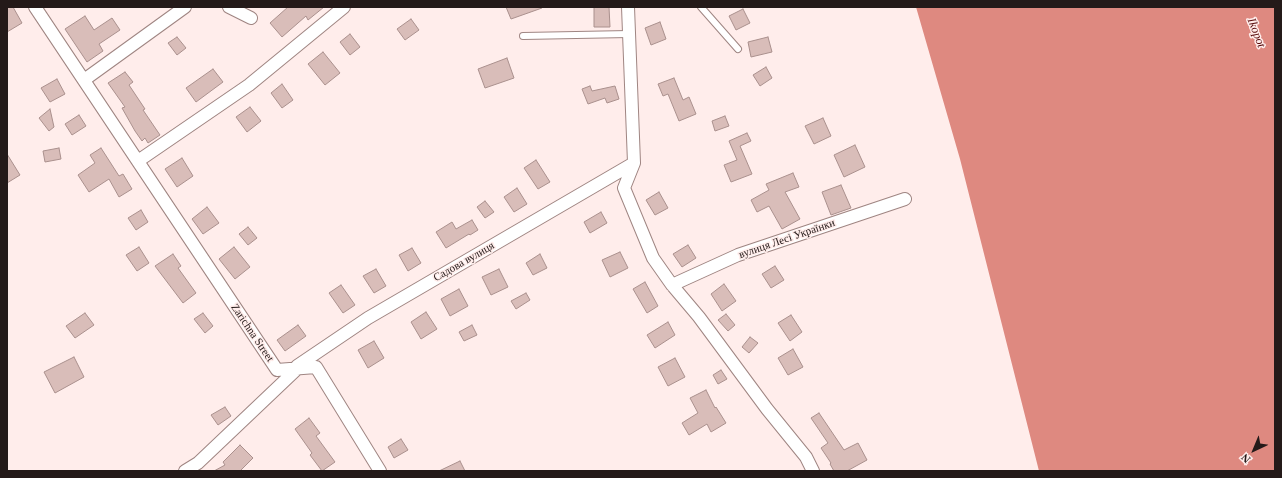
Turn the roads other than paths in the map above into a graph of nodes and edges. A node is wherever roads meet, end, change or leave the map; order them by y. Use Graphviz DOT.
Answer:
graph roads {
  1 [pos="35,7"];
  2 [pos="185,7"];
  3 [pos="229,7"];
  4 [pos="344,7"];
  5 [pos="628,7"];
  6 [pos="701,7"];
  7 [pos="251,18"];
  8 [pos="629,34"];
  9 [pos="523,36"];
  10 [pos="738,50"];
  11 [pos="84,80"];
  12 [pos="138,161"];
  13 [pos="634,163"];
  14 [pos="905,200"];
  15 [pos="672,285"];
  16 [pos="297,369"];
  17 [pos="185,471"];
  18 [pos="380,471"];
  19 [pos="813,471"];
  1 -- 11 [label="street, Zarichna Street"];
  2 -- 11 [label="street"];
  3 -- 7 [label="street"];
  4 -- 12 [label="street"];
  5 -- 8 [label="street"];
  6 -- 10 [label="lane"];
  8 -- 9 [label="lane"];
  8 -- 13 [label="street"];
  11 -- 12 [label="street, Zarichna Street"];
  12 -- 16 [label="street, Zarichna Street"];
  13 -- 15 [label="street"];
  13 -- 16 [label="street, Садова вулиця"];
  14 -- 15 [label="street, вулиця Лесі Українки"];
  15 -- 19 [label="street"];
  16 -- 17 [label="street, Садова вулиця"];
  16 -- 18 [label="street, Zarichna Street"];
}
